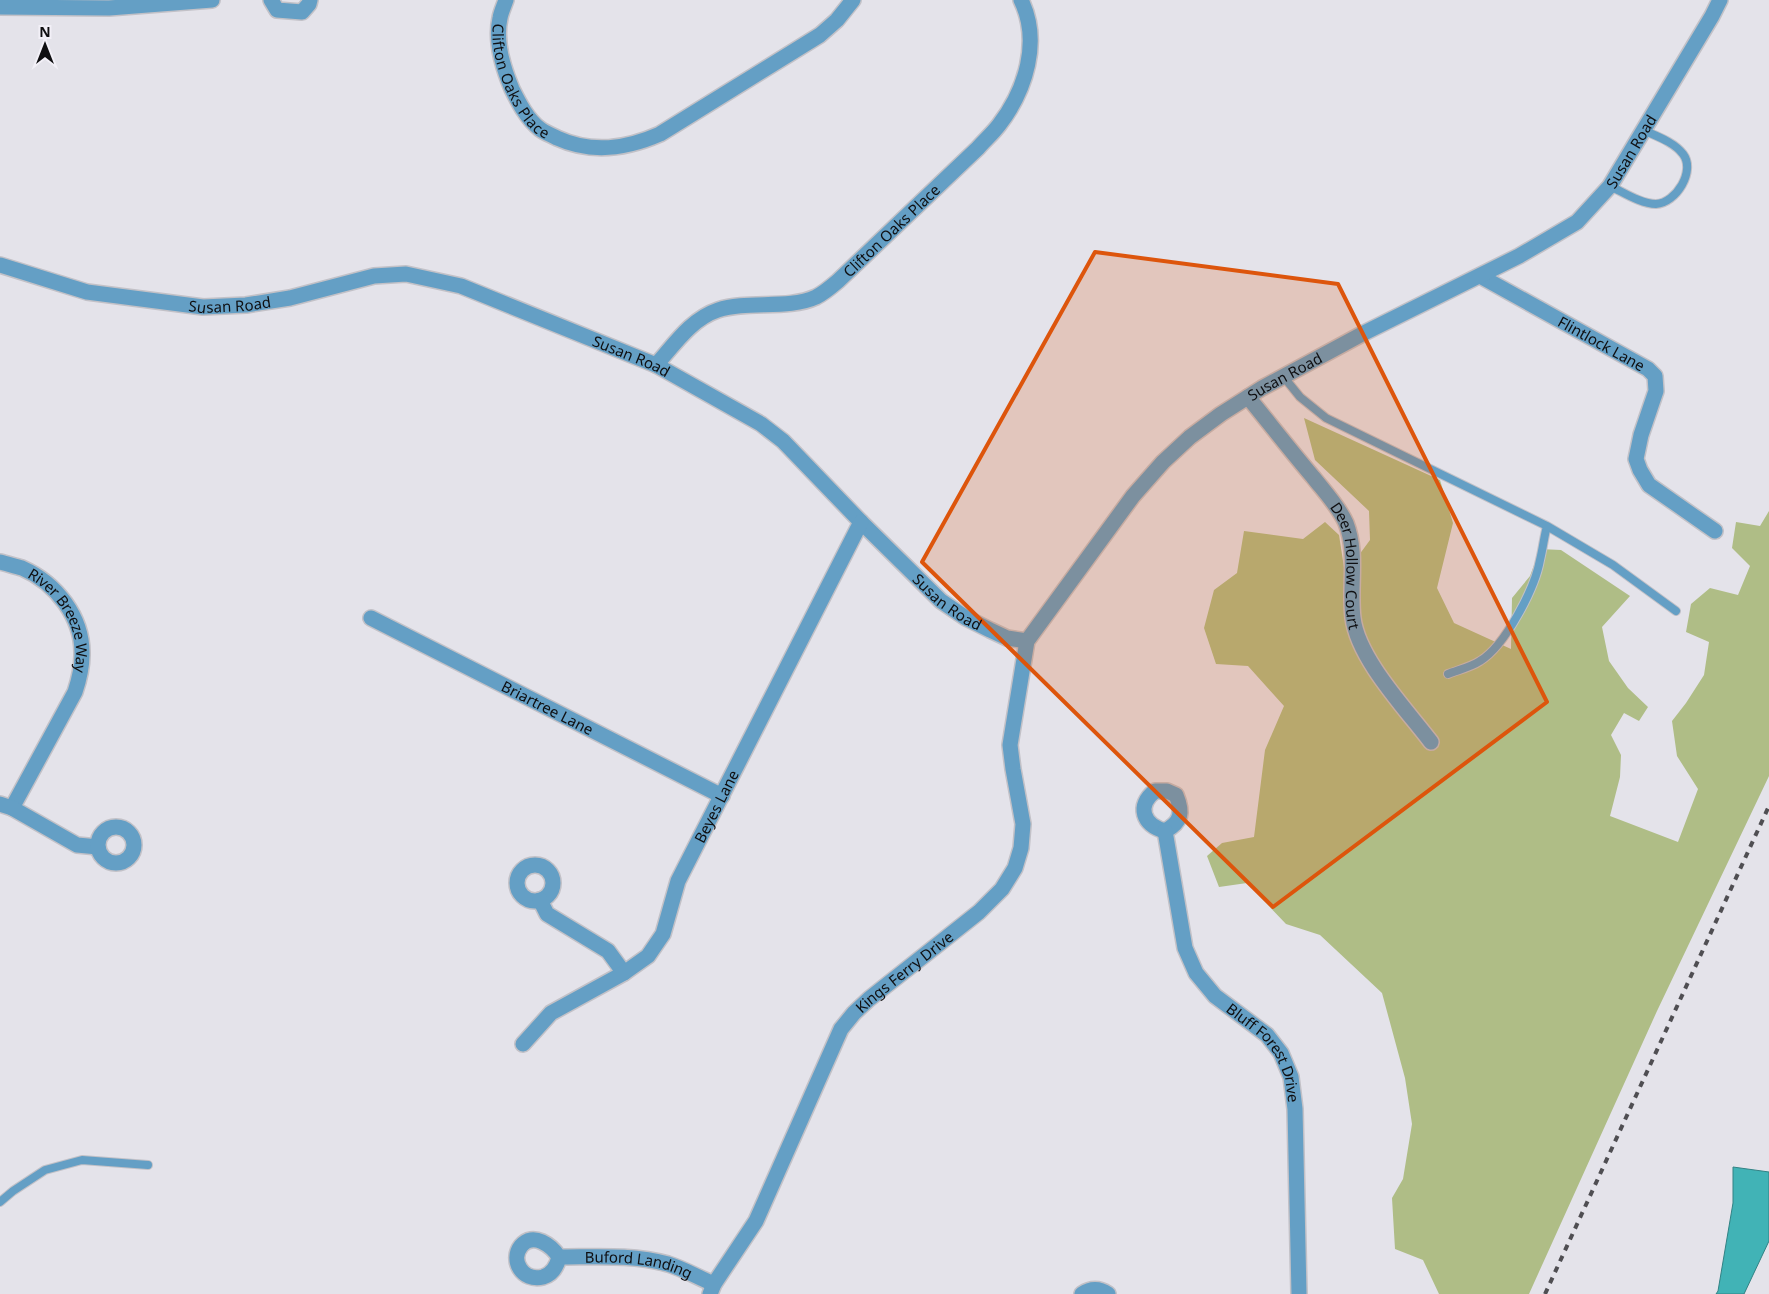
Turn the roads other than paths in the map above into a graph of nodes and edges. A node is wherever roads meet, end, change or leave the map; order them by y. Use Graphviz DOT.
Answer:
graph roads {
  1 [pos="212,0"];
  2 [pos="272,0"];
  3 [pos="310,0"];
  4 [pos="506,0"];
  5 [pos="853,0"];
  6 [pos="1021,0"];
  7 [pos="1720,0"];
  8 [pos="0,7"];
  9 [pos="1643,130"];
  10 [pos="1610,186"];
  11 [pos="0,265"];
  12 [pos="1480,276"];
  13 [pos="656,365"];
  14 [pos="1283,376"];
  15 [pos="1248,398"];
  16 [pos="861,522"];
  17 [pos="1547,526"];
  18 [pos="1715,530"];
  19 [pos="0,562"];
  20 [pos="1676,612"];
  21 [pos="371,618"];
  22 [pos="1027,641"];
  23 [pos="1448,674"];
  24 [pos="1431,742"];
  25 [pos="722,796"];
  26 [pos="6,806"];
  27 [pos="1165,831"];
  28 [pos="98,847"];
  29 [pos="540,900"];
  30 [pos="624,973"];
  31 [pos="523,1044"];
  32 [pos="148,1165"];
  33 [pos="0,1202"];
  34 [pos="559,1257"];
  35 [pos="712,1289"];
  36 [pos="1082,1294"];
  37 [pos="1108,1294"];
  38 [pos="1299,1294"];
  1 -- 8 [label="street"];
  2 -- 3 [label="street"];
  4 -- 5 [label="street, Clifton Oaks Place"];
  6 -- 13 [label="street, Clifton Oaks Place"];
  7 -- 9 [label="street, Susan Road"];
  9 -- 10 [label="street, Susan Road"];
  9 -- 10 [label="lane"];
  10 -- 12 [label="street, Susan Road"];
  11 -- 13 [label="street, Susan Road"];
  12 -- 14 [label="street, Susan Road"];
  12 -- 18 [label="street, Flintlock Lane"];
  13 -- 16 [label="street, Susan Road"];
  14 -- 15 [label="street, Susan Road"];
  14 -- 17 [label="lane"];
  15 -- 22 [label="street, Susan Road"];
  15 -- 24 [label="street, Deer Hollow Court"];
  16 -- 22 [label="street, Susan Road"];
  16 -- 25 [label="street, Beyes Lane"];
  17 -- 20 [label="lane"];
  17 -- 23 [label="lane"];
  19 -- 26 [label="street, River Breeze Way"];
  21 -- 25 [label="street, Briartree Lane"];
  22 -- 35 [label="street, Kings Ferry Drive"];
  25 -- 30 [label="street, Beyes Lane"];
  26 -- 28 [label="street"];
  27 -- 38 [label="street, Bluff Forest Drive"];
  29 -- 30 [label="street"];
  30 -- 31 [label="street, Beyes Lane"];
  32 -- 33 [label="lane"];
  34 -- 35 [label="street, Buford Landing"];
  36 -- 37 [label="street"];
}
